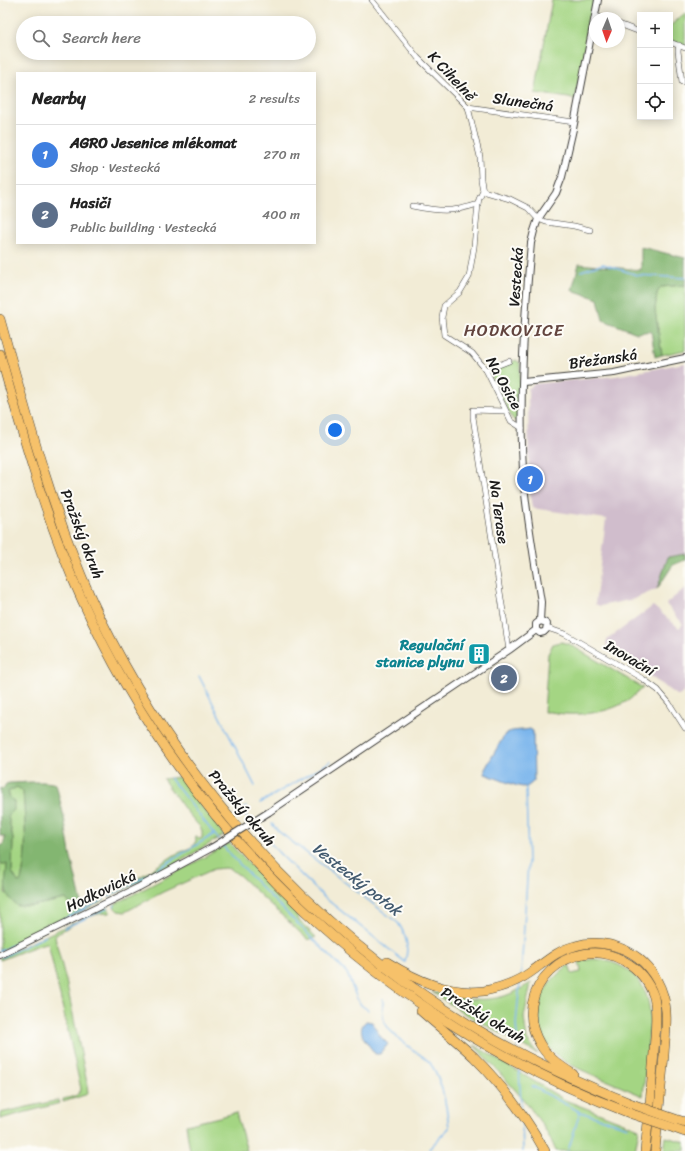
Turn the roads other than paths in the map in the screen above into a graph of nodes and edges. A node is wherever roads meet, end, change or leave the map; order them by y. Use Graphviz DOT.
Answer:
graph roads {
  1 [pos="372,0"];
  2 [pos="598,0"];
  3 [pos="596,12"];
  4 [pos="625,26"];
  5 [pos="637,31"];
  6 [pos="673,43"];
  7 [pos="678,45"];
  8 [pos="589,46"];
  9 [pos="685,48"];
  10 [pos="682,82"];
  11 [pos="468,107"];
  12 [pos="574,122"];
  13 [pos="483,191"];
  14 [pos="478,204"];
  15 [pos="412,206"];
  16 [pos="538,219"];
  17 [pos="590,230"];
  18 [pos="0,319"];
  19 [pos="0,354"];
  20 [pos="685,358"];
  21 [pos="509,361"];
  22 [pos="486,370"];
  23 [pos="523,382"];
  24 [pos="505,411"];
  25 [pos="522,428"];
  26 [pos="540,621"];
  27 [pos="547,628"];
  28 [pos="536,630"];
  29 [pos="509,650"];
  30 [pos="685,728"];
  31 [pos="269,812"];
  32 [pos="355,943"];
  33 [pos="0,954"];
  34 [pos="393,985"];
  35 [pos="599,1091"];
  36 [pos="685,1122"];
  37 [pos="685,1132"];
  38 [pos="545,1151"];
  39 [pos="645,1151"];
  40 [pos="655,1151"];
  1 -- 11 [label="street, K Cihelně"];
  2 -- 3 [label="street, Vestecká"];
  4 -- 5 [label="street"];
  6 -- 7 [label="street"];
  7 -- 9 [label="street"];
  7 -- 10 [label="street"];
  8 -- 12 [label="street, Vestecká"];
  11 -- 12 [label="street, Slunečná"];
  11 -- 13 [label="street, K Cihelně"];
  12 -- 16 [label="street, Vestecká"];
  13 -- 14 [label="street, Na Osice"];
  13 -- 16 [label="street"];
  14 -- 15 [label="street"];
  14 -- 22 [label="street, Na Osice"];
  16 -- 17 [label="street"];
  16 -- 23 [label="street, Vestecká"];
  18 -- 32 [label="highway, Pražský okruh"];
  19 -- 34 [label="highway, Pražský okruh"];
  20 -- 23 [label="street, Břežanská"];
  21 -- 22 [label="street"];
  22 -- 24 [label="street, Na Osice"];
  23 -- 25 [label="street, Vestecká"];
  24 -- 25 [label="street, Na Osice"];
  24 -- 29 [label="street, Na Terase"];
  25 -- 26 [label="street, Vestecká"];
  26 -- 27 [label="street"];
  26 -- 28 [label="street, Vestecká"];
  27 -- 28 [label="street, Vestecká"];
  27 -- 30 [label="street, Inovační"];
  28 -- 29 [label="street, Vestecká"];
  29 -- 31 [label="street, Vestecká"];
  31 -- 33 [label="street, Hodkovická, bridge"];
  32 -- 35 [label="highway, Pražský okruh"];
  32 -- 40 [label="highway"];
  34 -- 37 [label="highway, Pražský okruh, bridge"];
  34 -- 38 [label="highway"];
  35 -- 36 [label="highway, Pražský okruh, bridge"];
  35 -- 39 [label="highway"];
}
